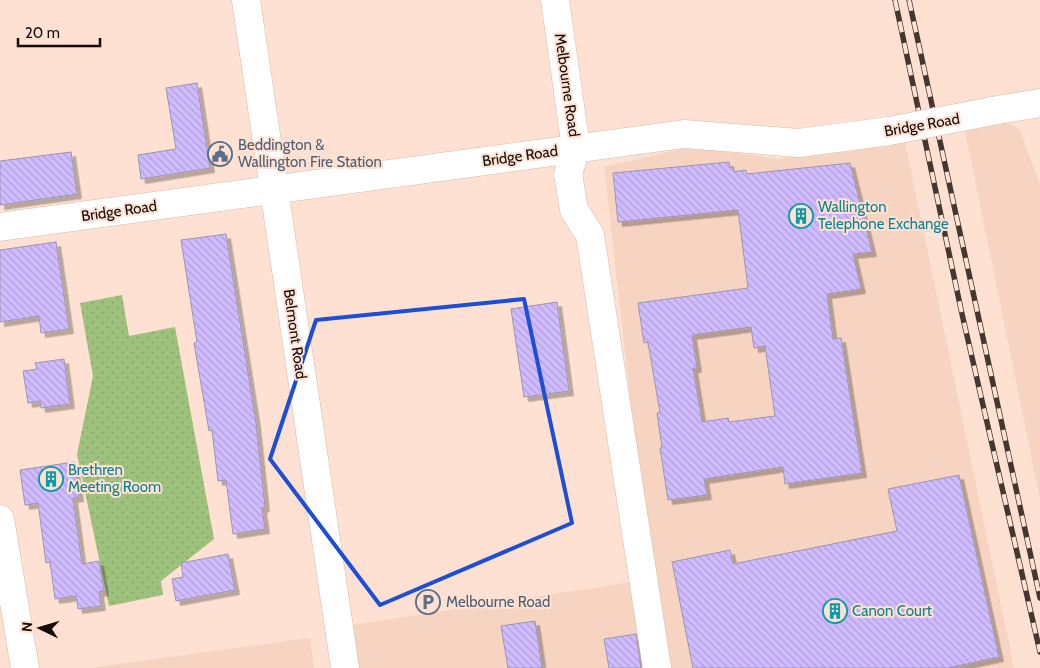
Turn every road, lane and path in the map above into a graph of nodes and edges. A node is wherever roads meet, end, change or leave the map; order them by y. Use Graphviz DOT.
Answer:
graph roads {
  1 [pos="246,0"];
  2 [pos="554,0"];
  3 [pos="1040,102"];
  4 [pos="576,148"];
  5 [pos="274,189"];
  6 [pos="0,227"];
  7 [pos="0,519"];
  8 [pos="25,668"];
  9 [pos="345,668"];
  10 [pos="657,668"];
  1 -- 5 [label="street, Belmont Road"];
  2 -- 4 [label="street, Melbourne Road"];
  3 -- 4 [label="street, Bridge Road, bridge"];
  4 -- 5 [label="street, Bridge Road"];
  4 -- 10 [label="street, Melbourne Road"];
  5 -- 6 [label="street, Bridge Road"];
  5 -- 9 [label="street, Belmont Road"];
  7 -- 8 [label="street"];
}
